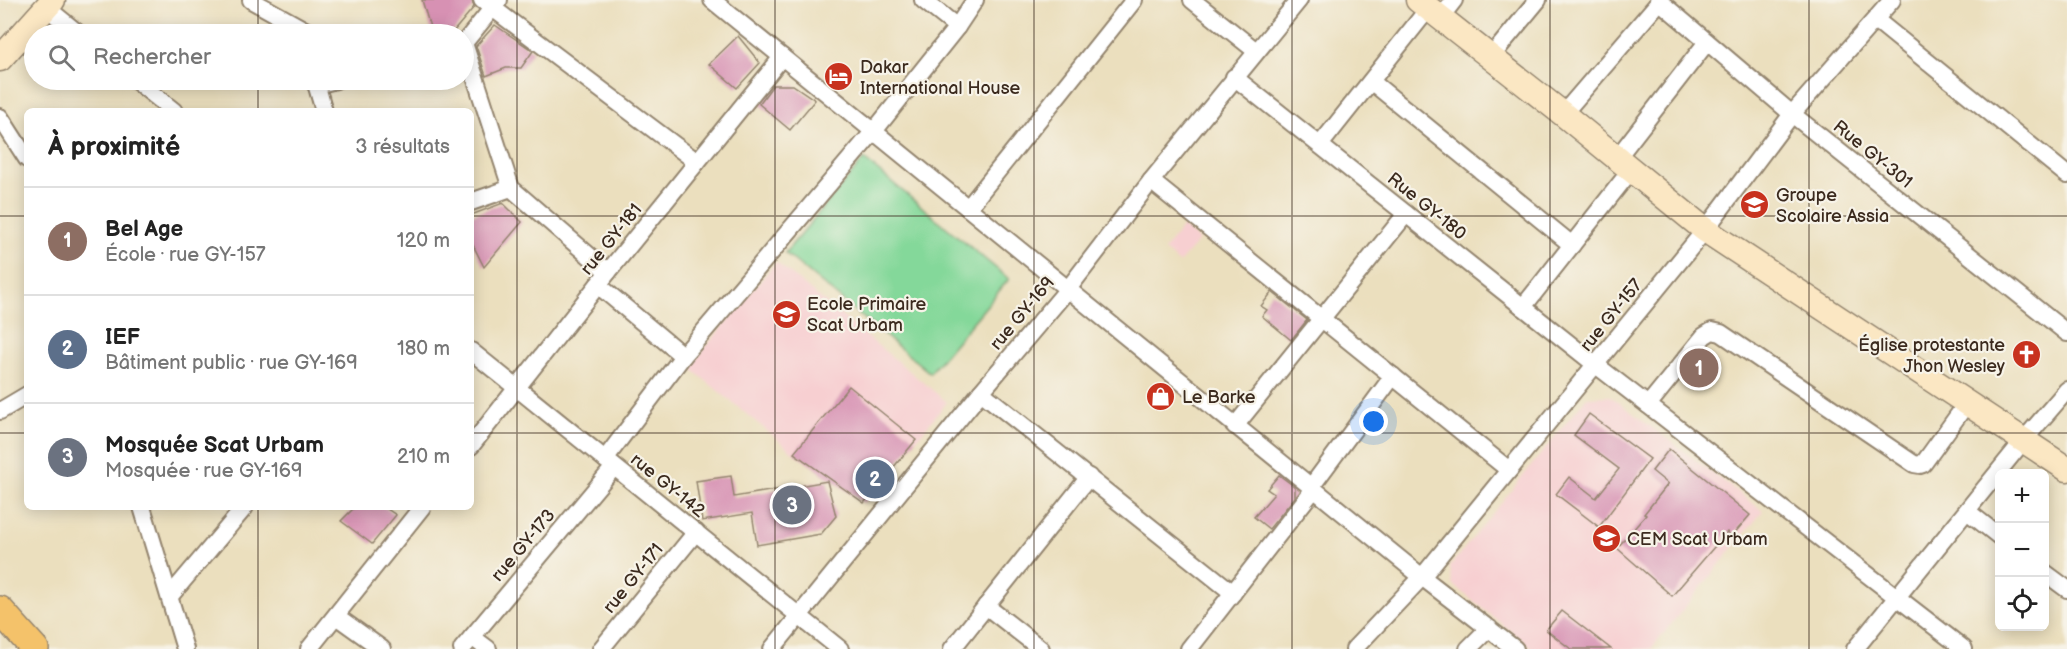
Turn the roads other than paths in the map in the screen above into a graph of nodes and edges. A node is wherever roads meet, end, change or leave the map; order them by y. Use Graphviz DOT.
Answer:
graph roads {
  1 [pos="712,0"];
  2 [pos="923,0"];
  3 [pos="975,0"];
  4 [pos="1134,0"];
  5 [pos="1192,0"];
  6 [pos="1299,0"];
  7 [pos="1538,0"];
  8 [pos="1659,0"];
  9 [pos="1892,0"];
  10 [pos="258,2"];
  11 [pos="491,3"];
  12 [pos="50,4"];
  13 [pos="1435,7"];
  14 [pos="1876,20"];
  15 [pos="31,24"];
  16 [pos="69,24"];
  17 [pos="292,24"];
  18 [pos="957,27"];
  19 [pos="474,28"];
  20 [pos="24,32"];
  21 [pos="1707,42"];
  22 [pos="1256,51"];
  23 [pos="782,57"];
  24 [pos="0,58"];
  25 [pos="1490,58"];
  26 [pos="474,75"];
  27 [pos="1234,77"];
  28 [pos="1372,82"];
  29 [pos="148,90"];
  30 [pos="317,90"];
  31 [pos="170,108"];
  32 [pos="323,108"];
  33 [pos="1563,114"];
  34 [pos="1792,114"];
  35 [pos="0,117"];
  36 [pos="874,131"];
  37 [pos="1320,145"];
  38 [pos="24,154"];
  39 [pos="697,162"];
  40 [pos="1624,164"];
  41 [pos="2067,175"];
  42 [pos="1150,181"];
  43 [pos="510,188"];
  44 [pos="474,201"];
  45 [pos="968,208"];
  46 [pos="1406,214"];
  47 [pos="1705,230"];
  48 [pos="1572,244"];
  49 [pos="603,279"];
  50 [pos="1068,289"];
  51 [pos="1522,307"];
  52 [pos="1322,318"];
  53 [pos="2067,333"];
  54 [pos="474,353"];
  55 [pos="683,356"];
  56 [pos="1596,365"];
  57 [pos="1393,376"];
  58 [pos="517,388"];
  59 [pos="2067,390"];
  60 [pos="981,392"];
  61 [pos="24,397"];
  62 [pos="1967,404"];
  63 [pos="1648,405"];
  64 [pos="0,411"];
  65 [pos="1235,426"];
  66 [pos="2023,441"];
  67 [pos="474,442"];
  68 [pos="610,463"];
  69 [pos="2067,469"];
  70 [pos="1509,470"];
  71 [pos="1089,477"];
  72 [pos="1312,488"];
  73 [pos="143,510"];
  74 [pos="242,510"];
  75 [pos="420,510"];
  76 [pos="1966,512"];
  77 [pos="696,532"];
  78 [pos="1995,533"];
  79 [pos="2049,576"];
  80 [pos="1422,577"];
  81 [pos="2067,589"];
  82 [pos="1233,593"];
  83 [pos="170,596"];
  84 [pos="1897,597"];
  85 [pos="986,606"];
  86 [pos="0,610"];
  87 [pos="336,616"];
  88 [pos="799,616"];
  89 [pos="1489,628"];
  90 [pos="467,643"];
  91 [pos="35,649"];
  92 [pos="185,649"];
  93 [pos="309,649"];
  94 [pos="382,649"];
  95 [pos="488,649"];
  96 [pos="601,649"];
  97 [pos="772,649"];
  98 [pos="840,649"];
  99 [pos="952,649"];
  100 [pos="1041,649"];
  101 [pos="1189,649"];
  102 [pos="1354,649"];
  103 [pos="1468,649"];
  104 [pos="1515,649"];
  105 [pos="1856,649"];
  106 [pos="1964,649"];
  1 -- 23 [label="street"];
  2 -- 18 [label="street"];
  3 -- 18 [label="street, rue GY-173"];
  4 -- 45 [label="street"];
  5 -- 22 [label="street"];
  6 -- 22 [label="street, rue GY-169"];
  7 -- 25 [label="street"];
  8 -- 21 [label="street, Rue GY-301"];
  8 -- 33 [label="street"];
  9 -- 14 [label="street, rue GY-157"];
  10 -- 17 [label="street"];
  11 -- 19 [label="street"];
  11 -- 39 [label="street"];
  12 -- 15 [label="street"];
  12 -- 16 [label="street"];
  13 -- 25 [label="street"];
  13 -- 28 [label="street"];
  14 -- 34 [label="street, rue GY-157"];
  14 -- 41 [label="street"];
  18 -- 36 [label="street, rue GY-173"];
  20 -- 24 [label="street"];
  21 -- 34 [label="street, Rue GY-301"];
  21 -- 40 [label="street"];
  22 -- 27 [label="street, rue GY-169"];
  23 -- 36 [label="street"];
  23 -- 39 [label="street, rue GY-181"];
  25 -- 33 [label="street"];
  26 -- 43 [label="street"];
  27 -- 37 [label="street, Rue GY-180"];
  27 -- 42 [label="street, rue GY-169"];
  28 -- 37 [label="street"];
  28 -- 48 [label="street"];
  29 -- 31 [label="street"];
  30 -- 32 [label="street"];
  33 -- 40 [label="street"];
  34 -- 47 [label="street, rue GY-157"];
  34 -- 53 [label="street, Rue GY-301"];
  35 -- 38 [label="street"];
  36 -- 45 [label="street"];
  36 -- 55 [label="street, rue GY-173"];
  37 -- 46 [label="street, Rue GY-180"];
  39 -- 49 [label="street, rue GY-181"];
  40 -- 47 [label="street"];
  40 -- 48 [label="street"];
  42 -- 50 [label="street, rue GY-169"];
  42 -- 52 [label="street"];
  43 -- 44 [label="street"];
  43 -- 49 [label="street"];
  45 -- 50 [label="street"];
  46 -- 51 [label="street, Rue GY-180"];
  46 -- 52 [label="street"];
  47 -- 56 [label="street, rue GY-157"];
  47 -- 62 [label="street"];
  48 -- 51 [label="street"];
  49 -- 55 [label="street"];
  49 -- 58 [label="street, rue GY-181"];
  50 -- 60 [label="street, rue GY-169"];
  50 -- 65 [label="street"];
  51 -- 56 [label="street, Rue GY-180"];
  52 -- 57 [label="street"];
  52 -- 65 [label="street"];
  54 -- 58 [label="street, rue GY-142"];
  55 -- 68 [label="street, rue GY-173"];
  56 -- 63 [label="street, Rue GY-180"];
  56 -- 70 [label="street, rue GY-157"];
  57 -- 70 [label="street"];
  57 -- 72 [label="street"];
  58 -- 67 [label="street, rue GY-181"];
  58 -- 68 [label="street, rue GY-142"];
  59 -- 66 [label="street"];
  60 -- 71 [label="street"];
  60 -- 88 [label="street, rue GY-169"];
  61 -- 64 [label="street"];
  62 -- 63 [label="street"];
  62 -- 66 [label="street"];
  63 -- 84 [label="street, Rue GY-180"];
  65 -- 72 [label="street"];
  66 -- 69 [label="street"];
  66 -- 76 [label="street"];
  68 -- 77 [label="street, rue GY-142"];
  68 -- 90 [label="street, rue GY-173"];
  70 -- 80 [label="street, rue GY-157"];
  71 -- 82 [label="street"];
  71 -- 85 [label="street"];
  72 -- 80 [label="street"];
  72 -- 82 [label="street"];
  73 -- 83 [label="street"];
  74 -- 83 [label="street"];
  75 -- 87 [label="street"];
  76 -- 78 [label="street"];
  76 -- 84 [label="street"];
  77 -- 88 [label="street, rue GY-142"];
  77 -- 96 [label="street, rue GY-171"];
  79 -- 81 [label="street"];
  80 -- 89 [label="street"];
  80 -- 102 [label="street, rue GY-157"];
  82 -- 101 [label="street"];
  83 -- 92 [label="street"];
  84 -- 105 [label="street"];
  84 -- 106 [label="street, Rue GY-180"];
  85 -- 99 [label="street"];
  85 -- 100 [label="street"];
  86 -- 91 [label="main road"];
  87 -- 93 [label="street"];
  87 -- 94 [label="street"];
  88 -- 97 [label="street, rue GY-169"];
  88 -- 98 [label="street, rue GY-142"];
  89 -- 103 [label="street"];
  89 -- 104 [label="street"];
  90 -- 95 [label="street"];
}
